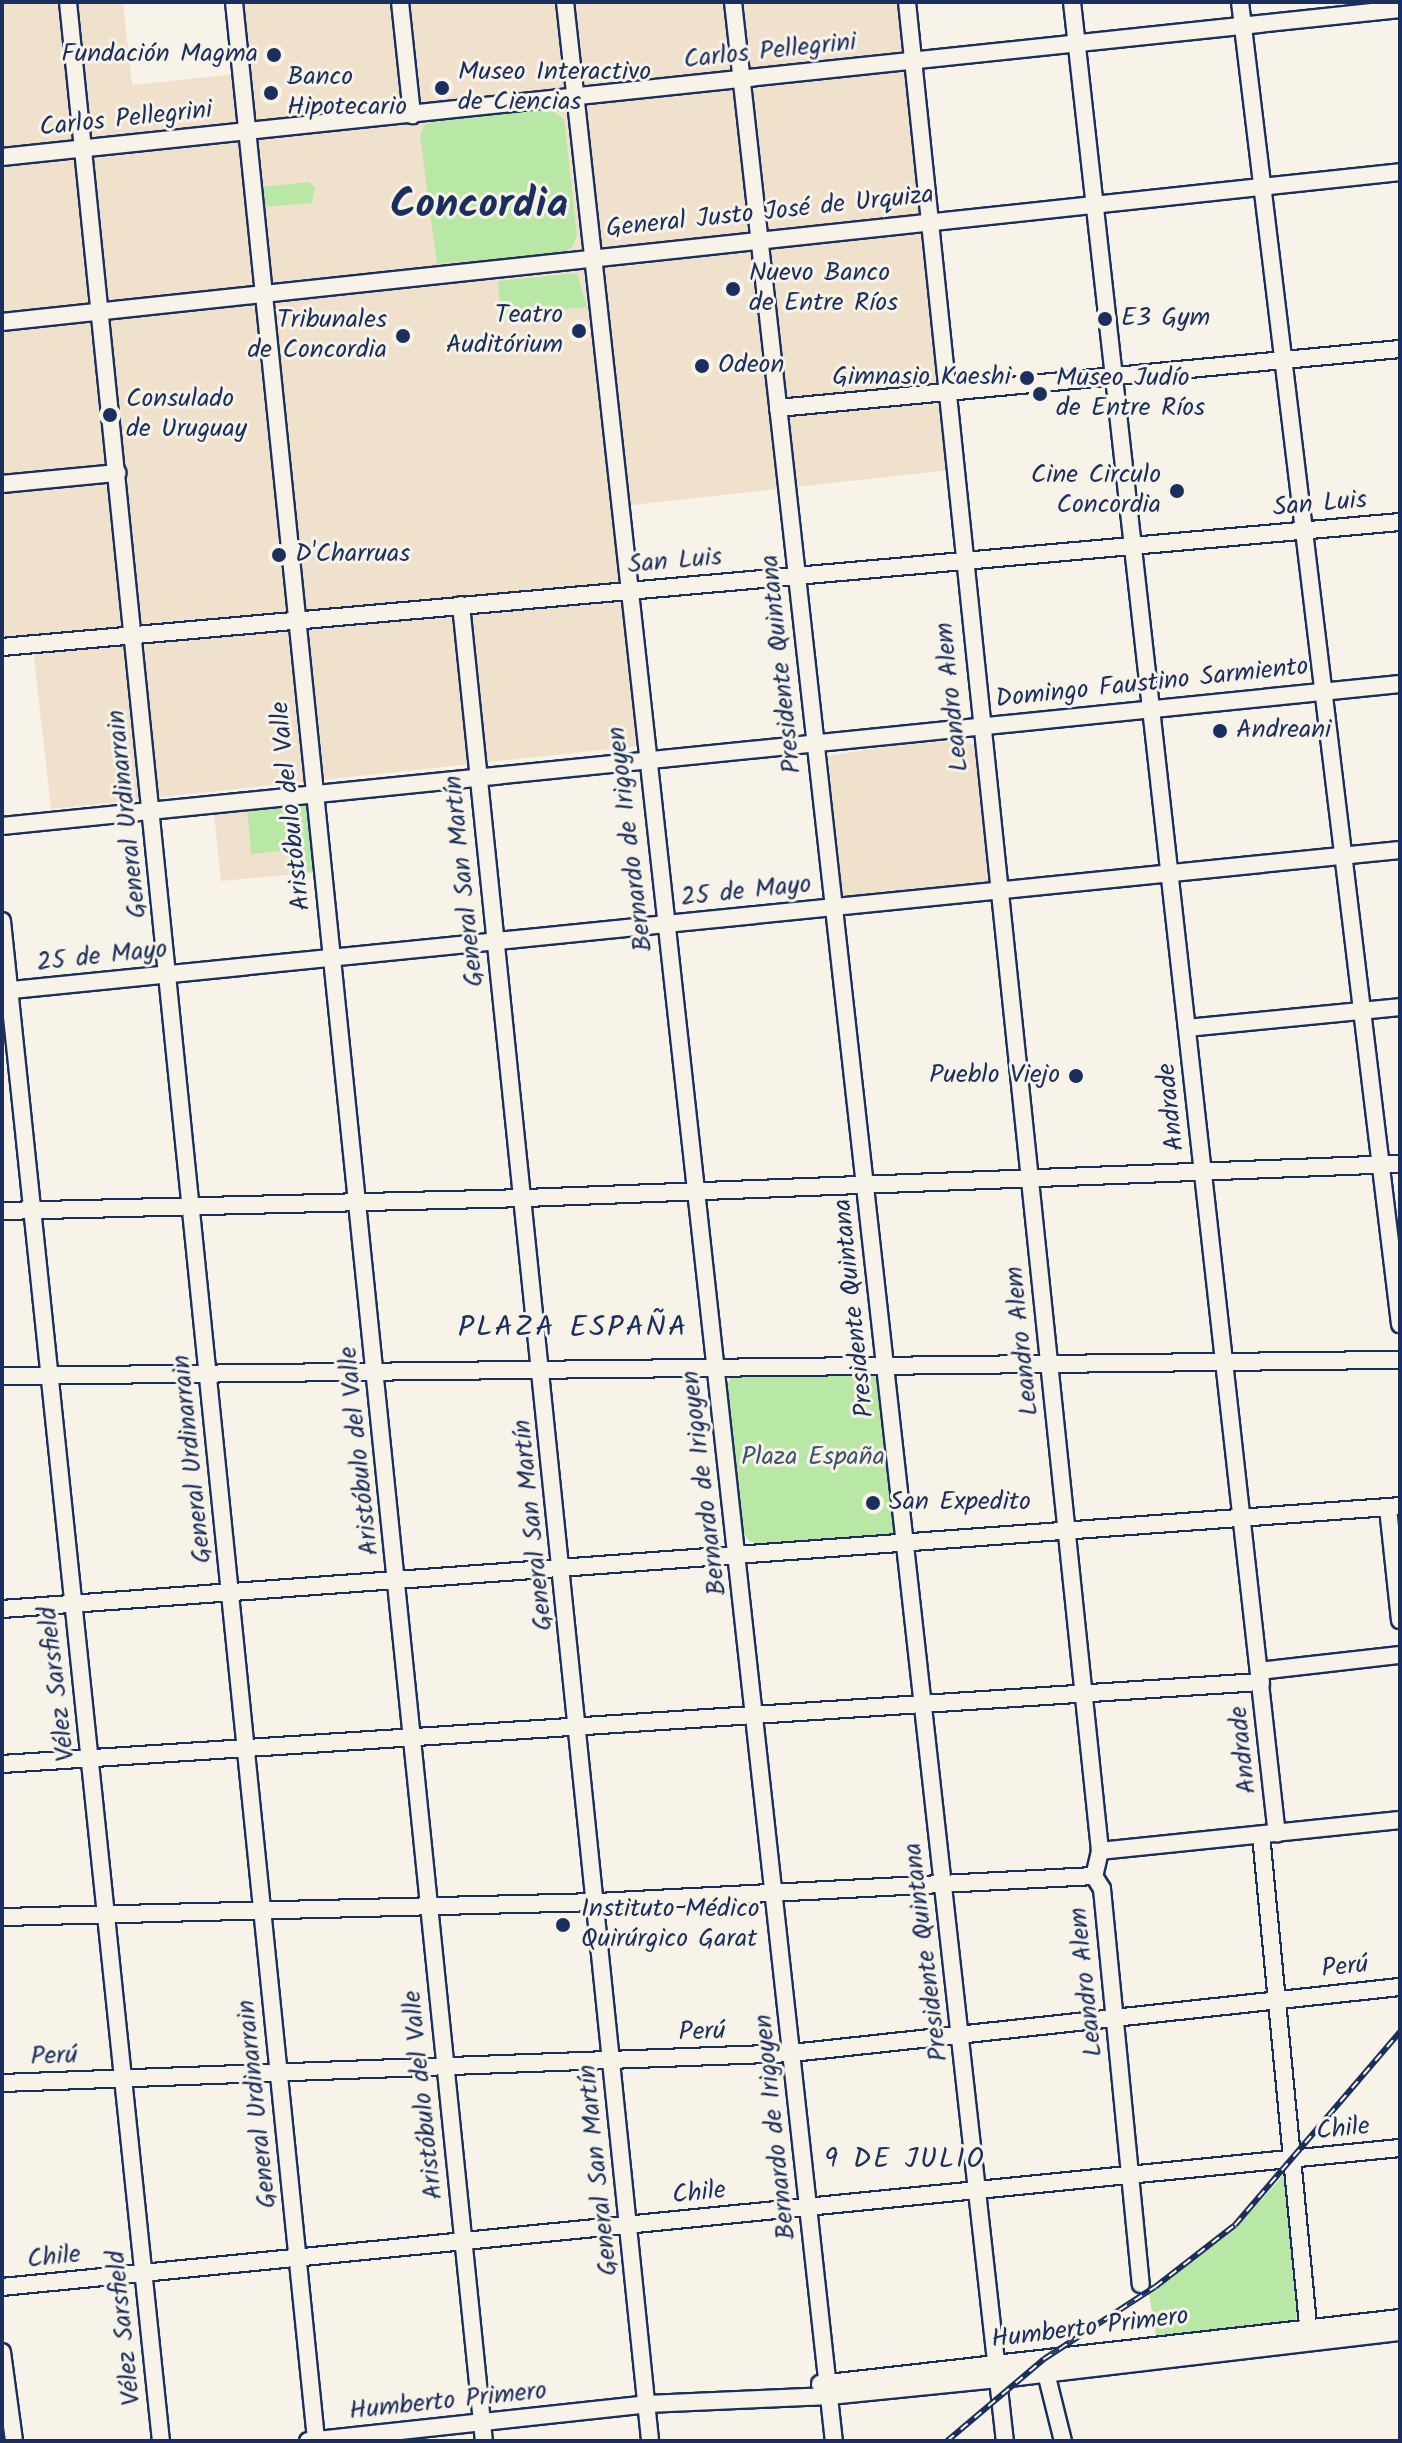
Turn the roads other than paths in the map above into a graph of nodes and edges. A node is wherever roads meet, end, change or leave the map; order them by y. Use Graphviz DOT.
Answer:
graph roads {
  1 [pos="68,2"];
  2 [pos="234,2"];
  3 [pos="400,2"];
  4 [pos="565,2"];
  5 [pos="733,2"];
  6 [pos="907,2"];
  7 [pos="1072,2"];
  8 [pos="1240,2"];
  9 [pos="1400,9"];
  10 [pos="1243,25"];
  11 [pos="1077,43"];
  12 [pos="914,61"];
  13 [pos="742,79"];
  14 [pos="574,97"];
  15 [pos="412,115"];
  16 [pos="248,132"];
  17 [pos="83,148"];
  18 [pos="2,157"];
  19 [pos="1400,172"];
  20 [pos="1263,186"];
  21 [pos="1095,203"];
  22 [pos="930,220"];
  23 [pos="759,238"];
  24 [pos="591,256"];
  25 [pos="266,293"];
  26 [pos="103,311"];
  27 [pos="2,322"];
  28 [pos="1400,349"];
  29 [pos="1284,360"];
  30 [pos="1114,374"];
  31 [pos="948,390"];
  32 [pos="778,408"];
  33 [pos="117,473"];
  34 [pos="2,484"];
  35 [pos="1400,522"];
  36 [pos="1303,531"];
  37 [pos="1134,545"];
  38 [pos="962,561"];
  39 [pos="797,576"];
  40 [pos="626,591"];
  41 [pos="461,605"];
  42 [pos="296,620"];
  43 [pos="134,635"];
  44 [pos="2,647"];
  45 [pos="1400,684"];
  46 [pos="1321,692"];
  47 [pos="1151,708"];
  48 [pos="980,726"];
  49 [pos="815,743"];
  50 [pos="646,759"];
  51 [pos="479,777"];
  52 [pos="314,792"];
  53 [pos="151,809"];
  54 [pos="2,826"];
  55 [pos="1400,850"];
  56 [pos="1342,856"];
  57 [pos="1170,873"];
  58 [pos="998,891"];
  59 [pos="834,907"];
  60 [pos="2,921"];
  61 [pos="666,924"];
  62 [pos="496,941"];
  63 [pos="333,958"];
  64 [pos="168,974"];
  65 [pos="6,991"];
  66 [pos="1400,1007"];
  67 [pos="1361,1011"];
  68 [pos="1187,1028"];
  69 [pos="1380,1164"];
  70 [pos="1400,1164"];
  71 [pos="1203,1170"];
  72 [pos="1030,1177"];
  73 [pos="865,1184"];
  74 [pos="696,1190"];
  75 [pos="525,1198"];
  76 [pos="358,1199"];
  77 [pos="191,1204"];
  78 [pos="2,1211"];
  79 [pos="32,1211"];
  80 [pos="1400,1324"];
  81 [pos="1400,1360"];
  82 [pos="1225,1362"];
  83 [pos="1050,1365"];
  84 [pos="886,1366"];
  85 [pos="716,1368"];
  86 [pos="543,1369"];
  87 [pos="377,1371"];
  88 [pos="49,1374"];
  89 [pos="208,1375"];
  90 [pos="2,1376"];
  91 [pos="1394,1507"];
  92 [pos="1245,1519"];
  93 [pos="1067,1532"];
  94 [pos="905,1544"];
  95 [pos="738,1555"];
  96 [pos="562,1571"];
  97 [pos="398,1584"];
  98 [pos="230,1592"];
  99 [pos="73,1602"];
  100 [pos="2,1609"];
  101 [pos="1400,1620"];
  102 [pos="1400,1655"];
  103 [pos="1260,1676"];
  104 [pos="1084,1695"];
  105 [pos="923,1706"];
  106 [pos="756,1717"];
  107 [pos="579,1727"];
  108 [pos="413,1736"];
  109 [pos="247,1747"];
  110 [pos="91,1758"];
  111 [pos="2,1764"];
  112 [pos="1400,1820"];
  113 [pos="1269,1834"];
  114 [pos="1100,1851"];
  115 [pos="1094,1876"];
  116 [pos="944,1887"];
  117 [pos="774,1894"];
  118 [pos="598,1902"];
  119 [pos="430,1904"];
  120 [pos="262,1910"];
  121 [pos="108,1914"];
  122 [pos="2,1917"];
  123 [pos="1400,1987"];
  124 [pos="1277,1999"];
  125 [pos="1115,2015"];
  126 [pos="961,2033"];
  127 [pos="792,2053"];
  128 [pos="613,2061"];
  129 [pos="446,2068"];
  130 [pos="279,2075"];
  131 [pos="122,2078"];
  132 [pos="2,2083"];
  133 [pos="1400,2148"];
  134 [pos="1295,2159"];
  135 [pos="1131,2176"];
  136 [pos="978,2191"];
  137 [pos="809,2207"];
  138 [pos="629,2225"];
  139 [pos="463,2241"];
  140 [pos="297,2258"];
  141 [pos="143,2273"];
  142 [pos="1141,2284"];
  143 [pos="2,2287"];
  144 [pos="1400,2318"];
  145 [pos="1400,2332"];
  146 [pos="1309,2333"];
  147 [pos="2,2352"];
  148 [pos="1044,2366"];
  149 [pos="998,2372"];
  150 [pos="829,2389"];
  151 [pos="647,2404"];
  152 [pos="482,2422"];
  153 [pos="316,2440"];
  154 [pos="14,2441"];
  155 [pos="161,2441"];
  156 [pos="305,2441"];
  157 [pos="484,2441"];
  158 [pos="650,2441"];
  159 [pos="834,2441"];
  160 [pos="1005,2441"];
  161 [pos="1063,2441"];
  1 -- 17 [label="street, General Urdinarrain"];
  2 -- 16 [label="street, Aristóbulo del Valle"];
  3 -- 15 [label="street"];
  4 -- 14 [label="street, Bernardo de Irigoyen"];
  5 -- 13 [label="street, Presidente Quintana"];
  6 -- 12 [label="street, Leandro Alem"];
  7 -- 11 [label="street, Andrade"];
  8 -- 10 [label="street"];
  9 -- 10 [label="street, Carlos Pellegrini"];
  10 -- 11 [label="street, Carlos Pellegrini"];
  10 -- 20 [label="street"];
  11 -- 12 [label="street, Carlos Pellegrini"];
  11 -- 21 [label="street, Andrade"];
  12 -- 13 [label="street, Carlos Pellegrini"];
  12 -- 22 [label="street, Leandro Alem"];
  13 -- 14 [label="street, Carlos Pellegrini"];
  13 -- 23 [label="street, Presidente Quintana"];
  14 -- 15 [label="street, Carlos Pellegrini"];
  14 -- 24 [label="street, Bernardo de Irigoyen"];
  15 -- 16 [label="street, Carlos Pellegrini"];
  16 -- 17 [label="street, Carlos Pellegrini"];
  16 -- 25 [label="street, Aristóbulo del Valle"];
  17 -- 18 [label="street, Carlos Pellegrini"];
  17 -- 26 [label="street, General Urdinarrain"];
  19 -- 20 [label="street, General Justo José de Urquiza"];
  20 -- 21 [label="street, General Justo José de Urquiza"];
  20 -- 29 [label="street"];
  21 -- 22 [label="street, General Justo José de Urquiza"];
  21 -- 30 [label="street, Andrade"];
  22 -- 23 [label="street, General Justo José de Urquiza"];
  22 -- 31 [label="street, Leandro Alem"];
  23 -- 24 [label="street, General Justo José de Urquiza"];
  23 -- 32 [label="street, Presidente Quintana"];
  24 -- 25 [label="street, General Justo José de Urquiza"];
  24 -- 40 [label="street, Bernardo de Irigoyen"];
  25 -- 26 [label="street, General Justo José de Urquiza"];
  25 -- 42 [label="street, Aristóbulo del Valle"];
  26 -- 27 [label="street, General Justo José de Urquiza"];
  26 -- 33 [label="street, General Urdinarrain"];
  28 -- 29 [label="street"];
  29 -- 30 [label="street"];
  29 -- 36 [label="street"];
  30 -- 31 [label="street"];
  30 -- 37 [label="street, Andrade"];
  31 -- 32 [label="street"];
  31 -- 38 [label="street, Leandro Alem"];
  32 -- 39 [label="street, Presidente Quintana"];
  33 -- 34 [label="street"];
  33 -- 43 [label="street, General Urdinarrain"];
  35 -- 36 [label="street, San Luis"];
  36 -- 37 [label="street, San Luis"];
  36 -- 46 [label="street"];
  37 -- 38 [label="street, San Luis"];
  37 -- 47 [label="street, Andrade"];
  38 -- 39 [label="street, San Luis"];
  38 -- 48 [label="street, Leandro Alem"];
  39 -- 40 [label="street, San Luis"];
  39 -- 49 [label="street, Presidente Quintana"];
  40 -- 41 [label="street, San Luis"];
  40 -- 50 [label="street, Bernardo de Irigoyen"];
  41 -- 42 [label="street, San Luis"];
  41 -- 51 [label="street, General San Martín"];
  42 -- 43 [label="street, San Luis"];
  42 -- 52 [label="street, Aristóbulo del Valle"];
  43 -- 44 [label="street, San Luis"];
  43 -- 53 [label="street, General Urdinarrain"];
  45 -- 46 [label="street, Domingo Faustino Sarmiento"];
  46 -- 47 [label="street, Domingo Faustino Sarmiento"];
  46 -- 56 [label="street"];
  47 -- 48 [label="street, Domingo Faustino Sarmiento"];
  47 -- 57 [label="street, Andrade"];
  48 -- 49 [label="street, Domingo Faustino Sarmiento"];
  48 -- 58 [label="street, Leandro Alem"];
  49 -- 50 [label="street, Domingo Faustino Sarmiento"];
  49 -- 59 [label="street, Presidente Quintana"];
  50 -- 51 [label="street, Domingo Faustino Sarmiento"];
  50 -- 61 [label="street, Bernardo de Irigoyen"];
  51 -- 52 [label="street, Domingo Faustino Sarmiento"];
  51 -- 62 [label="street, General San Martín"];
  52 -- 53 [label="street, Domingo Faustino Sarmiento"];
  52 -- 63 [label="street, Aristóbulo del Valle"];
  53 -- 54 [label="street, Domingo Faustino Sarmiento"];
  53 -- 64 [label="street, General Urdinarrain"];
  55 -- 56 [label="street, 25 de Mayo"];
  56 -- 57 [label="street, 25 de Mayo"];
  56 -- 67 [label="street"];
  57 -- 58 [label="street, 25 de Mayo"];
  57 -- 68 [label="street, Andrade"];
  58 -- 59 [label="street, 25 de Mayo"];
  58 -- 72 [label="street, Leandro Alem"];
  59 -- 61 [label="street, 25 de Mayo"];
  59 -- 73 [label="street, Presidente Quintana"];
  60 -- 65 [label="street, Vélez Sarsfield"];
  61 -- 62 [label="street, 25 de Mayo"];
  61 -- 74 [label="street, Bernardo de Irigoyen"];
  62 -- 63 [label="street, 25 de Mayo"];
  62 -- 75 [label="street, General San Martín"];
  63 -- 64 [label="street, 25 de Mayo"];
  63 -- 76 [label="street, Aristóbulo del Valle"];
  64 -- 65 [label="street, 25 de Mayo"];
  64 -- 77 [label="street, General Urdinarrain"];
  65 -- 79 [label="street, Vélez Sarsfield"];
  66 -- 67 [label="street"];
  67 -- 68 [label="street"];
  67 -- 69 [label="street"];
  68 -- 71 [label="street, Andrade"];
  69 -- 70 [label="street"];
  69 -- 71 [label="street"];
  69 -- 80 [label="street"];
  71 -- 72 [label="street"];
  71 -- 82 [label="street, Andrade"];
  72 -- 73 [label="street"];
  72 -- 83 [label="street, Leandro Alem"];
  73 -- 74 [label="street"];
  73 -- 84 [label="street, Presidente Quintana"];
  74 -- 75 [label="street"];
  74 -- 85 [label="street, Bernardo de Irigoyen"];
  75 -- 76 [label="street"];
  75 -- 86 [label="street, General San Martín"];
  76 -- 77 [label="street"];
  76 -- 87 [label="street, Aristóbulo del Valle"];
  77 -- 79 [label="street"];
  77 -- 89 [label="street, General Urdinarrain"];
  78 -- 79 [label="street"];
  79 -- 88 [label="street, Vélez Sarsfield"];
  81 -- 82 [label="street"];
  82 -- 83 [label="street"];
  82 -- 92 [label="street, Andrade"];
  83 -- 84 [label="street"];
  83 -- 93 [label="street, Leandro Alem"];
  84 -- 85 [label="street"];
  84 -- 94 [label="street, Presidente Quintana"];
  85 -- 86 [label="street"];
  85 -- 95 [label="street, Bernardo de Irigoyen"];
  86 -- 87 [label="street"];
  86 -- 96 [label="street, General San Martín"];
  87 -- 89 [label="street"];
  87 -- 97 [label="street, Aristóbulo del Valle"];
  88 -- 89 [label="street"];
  88 -- 90 [label="street"];
  88 -- 99 [label="street, Vélez Sarsfield"];
  89 -- 98 [label="street, General Urdinarrain"];
  91 -- 92 [label="street"];
  91 -- 101 [label="street"];
  92 -- 93 [label="street"];
  92 -- 103 [label="street, Andrade"];
  93 -- 94 [label="street"];
  93 -- 104 [label="street, Leandro Alem"];
  94 -- 95 [label="street"];
  94 -- 105 [label="street, Presidente Quintana"];
  95 -- 96 [label="street"];
  95 -- 106 [label="street, Bernardo de Irigoyen"];
  96 -- 97 [label="street"];
  96 -- 107 [label="street, General San Martín"];
  97 -- 98 [label="street"];
  97 -- 108 [label="street, Aristóbulo del Valle"];
  98 -- 99 [label="street"];
  98 -- 109 [label="street, General Urdinarrain"];
  99 -- 100 [label="street"];
  99 -- 110 [label="street, Vélez Sarsfield"];
  102 -- 103 [label="street"];
  103 -- 104 [label="street"];
  103 -- 113 [label="street, Andrade"];
  104 -- 105 [label="street"];
  104 -- 114 [label="street, Leandro Alem"];
  105 -- 106 [label="street"];
  105 -- 116 [label="street, Presidente Quintana"];
  106 -- 107 [label="street"];
  106 -- 117 [label="street, Bernardo de Irigoyen"];
  107 -- 108 [label="street"];
  107 -- 118 [label="street, General San Martín"];
  108 -- 109 [label="street"];
  108 -- 119 [label="street, Aristóbulo del Valle"];
  109 -- 110 [label="street"];
  109 -- 120 [label="street, General Urdinarrain"];
  110 -- 111 [label="street"];
  110 -- 121 [label="street, Vélez Sarsfield"];
  112 -- 113 [label="street"];
  113 -- 114 [label="street"];
  113 -- 124 [label="street, Andrade"];
  114 -- 115 [label="street, Leandro Alem"];
  115 -- 116 [label="street"];
  115 -- 125 [label="street, Leandro Alem"];
  116 -- 117 [label="street"];
  116 -- 126 [label="street, Presidente Quintana"];
  117 -- 118 [label="street"];
  117 -- 127 [label="street, Bernardo de Irigoyen"];
  118 -- 119 [label="street"];
  118 -- 128 [label="street, General San Martín"];
  119 -- 120 [label="street"];
  119 -- 129 [label="street, Aristóbulo del Valle"];
  120 -- 121 [label="street"];
  120 -- 130 [label="street, General Urdinarrain"];
  121 -- 122 [label="street"];
  121 -- 131 [label="street, Vélez Sarsfield"];
  123 -- 124 [label="street, Perú"];
  124 -- 125 [label="street, Perú"];
  124 -- 134 [label="street, Andrade"];
  125 -- 126 [label="street, Perú"];
  125 -- 135 [label="street, Leandro Alem"];
  126 -- 127 [label="street, Perú"];
  126 -- 136 [label="street, Presidente Quintana"];
  127 -- 128 [label="street, Perú"];
  127 -- 137 [label="street, Bernardo de Irigoyen"];
  128 -- 129 [label="street, Perú"];
  128 -- 138 [label="street, General San Martín"];
  129 -- 130 [label="street, Perú"];
  129 -- 139 [label="street, Aristóbulo del Valle"];
  130 -- 131 [label="street, Perú"];
  130 -- 140 [label="street, General Urdinarrain"];
  131 -- 132 [label="street, Perú"];
  131 -- 141 [label="street, Vélez Sarsfield"];
  133 -- 134 [label="street, Chile"];
  134 -- 135 [label="street, Chile"];
  134 -- 146 [label="street, Andrade"];
  135 -- 136 [label="street, Chile"];
  135 -- 142 [label="street, Leandro Alem"];
  136 -- 137 [label="street, Chile"];
  136 -- 149 [label="street, Presidente Quintana"];
  137 -- 138 [label="street, Chile"];
  137 -- 150 [label="street, Bernardo de Irigoyen"];
  138 -- 139 [label="street, Chile"];
  138 -- 151 [label="street, General San Martín"];
  139 -- 140 [label="street, Chile"];
  139 -- 152 [label="street, Aristóbulo del Valle"];
  140 -- 141 [label="street, Chile"];
  140 -- 153 [label="street, General Urdinarrain"];
  141 -- 143 [label="street, Chile"];
  141 -- 155 [label="street, Vélez Sarsfield"];
  144 -- 146 [label="street, Humberto Primero"];
  145 -- 146 [label="street, Humberto Primero"];
  146 -- 148 [label="street, Humberto Primero"];
  147 -- 154 [label="street"];
  148 -- 149 [label="street, Humberto Primero"];
  148 -- 161 [label="street"];
  149 -- 150 [label="street, Humberto Primero"];
  149 -- 160 [label="street, Presidente Quintana"];
  150 -- 151 [label="street, Humberto Primero"];
  150 -- 159 [label="street, Bernardo de Irigoyen"];
  151 -- 152 [label="street, Humberto Primero"];
  151 -- 158 [label="street, General San Martín"];
  152 -- 153 [label="street, Humberto Primero"];
  152 -- 157 [label="street, Aristóbulo del Valle"];
  153 -- 156 [label="street, Humberto Primero"];
}
